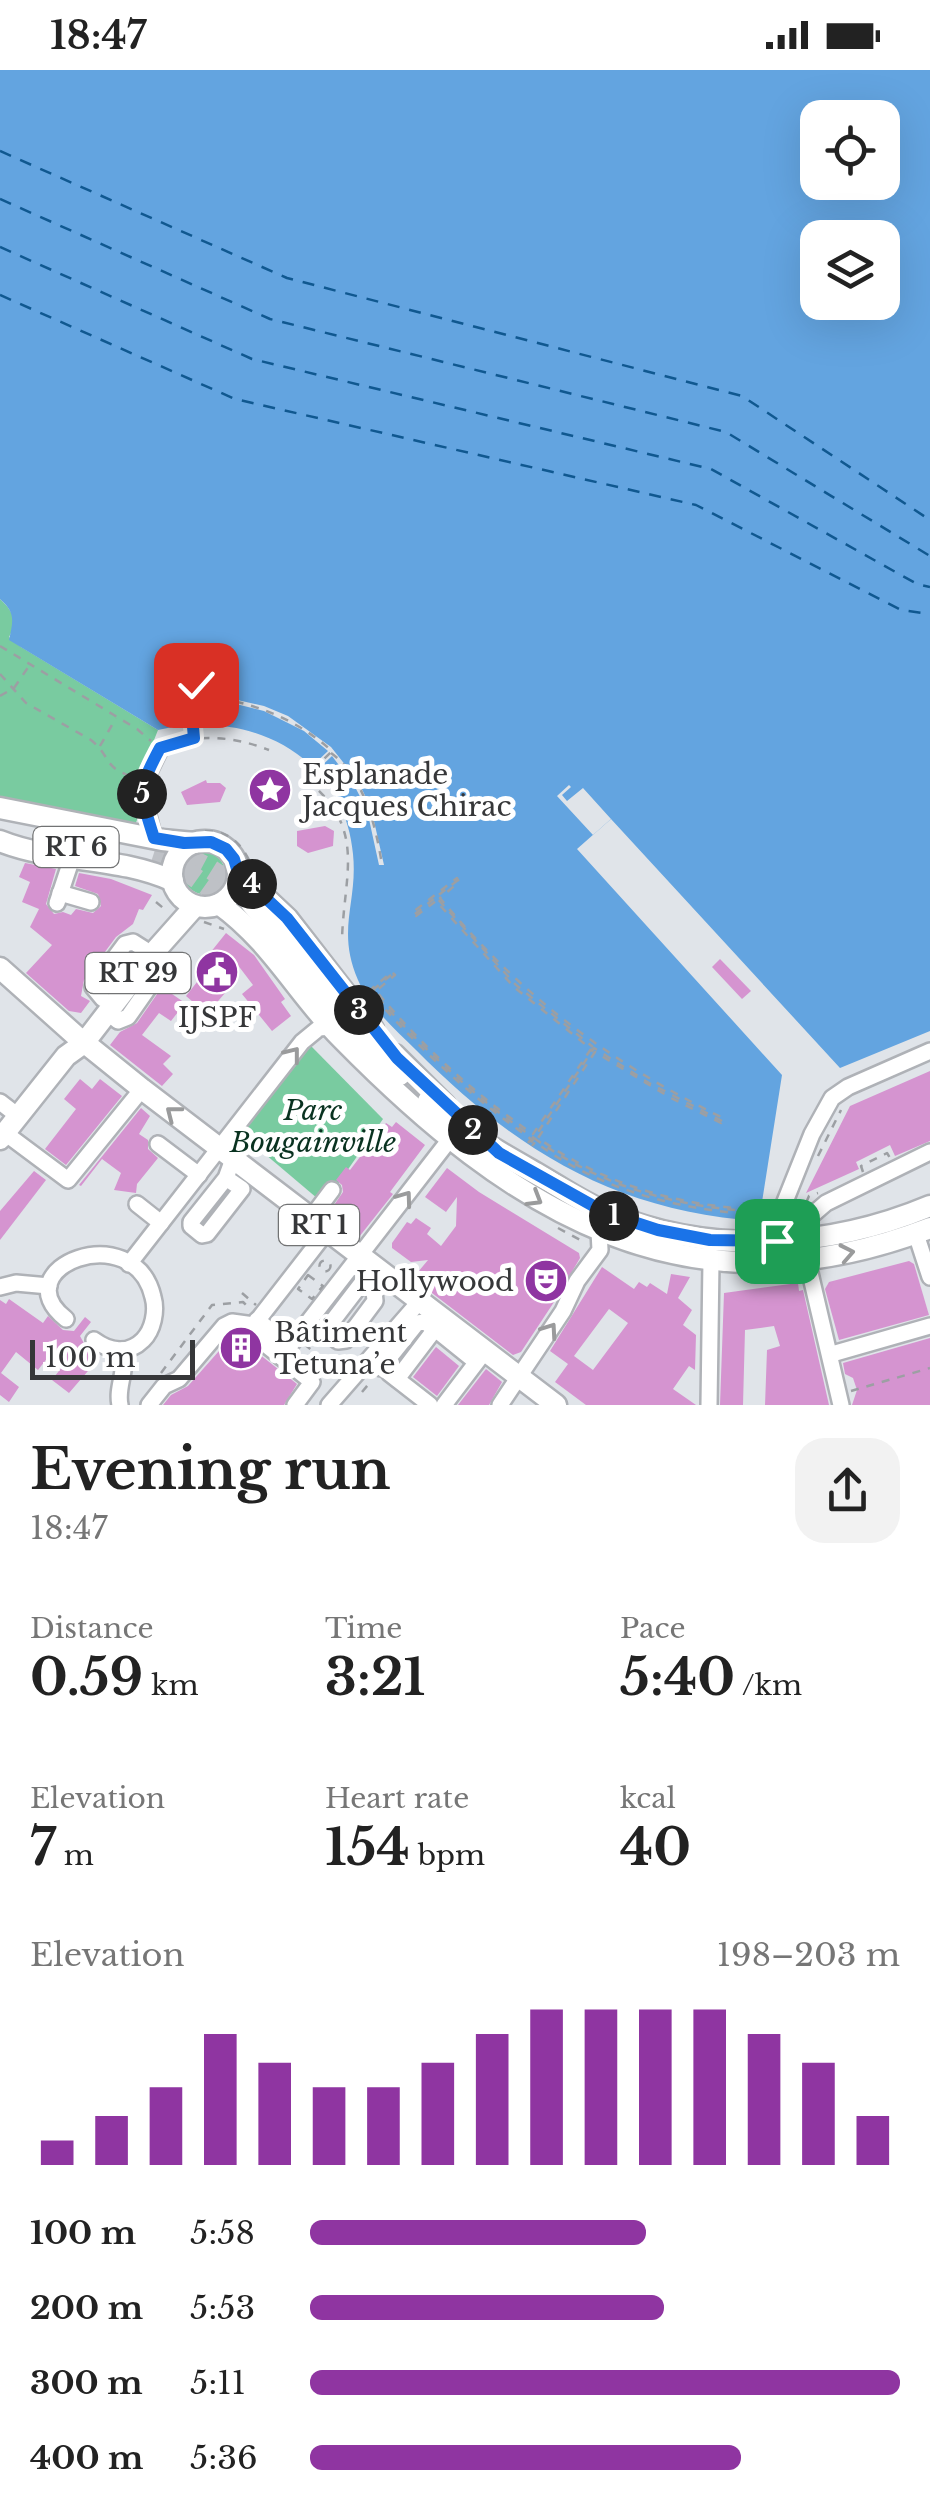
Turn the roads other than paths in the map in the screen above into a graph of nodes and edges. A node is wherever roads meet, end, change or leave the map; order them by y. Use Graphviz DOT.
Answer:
graph roads {
  1 [pos="160,748"];
  2 [pos="0,808"];
  3 [pos="0,817"];
  4 [pos="2,842"];
  5 [pos="194,843"];
  6 [pos="154,849"];
  7 [pos="72,858"];
  8 [pos="238,872"];
  9 [pos="182,894"];
  10 [pos="91,902"];
  11 [pos="220,904"];
  12 [pos="145,957"];
  13 [pos="0,968"];
  14 [pos="105,1006"];
  15 [pos="331,1027"];
  16 [pos="79,1039"];
  17 [pos="930,1052"];
  18 [pos="142,1089"];
  19 [pos="403,1096"];
  20 [pos="0,1102"];
  21 [pos="18,1116"];
  22 [pos="2,1136"];
  23 [pos="450,1139"];
  24 [pos="158,1144"];
  25 [pos="930,1152"];
  26 [pos="499,1153"];
  27 [pos="226,1162"];
  28 [pos="199,1175"];
  29 [pos="332,1190"];
  30 [pos="137,1204"];
  31 [pos="812,1204"];
  32 [pos="930,1206"];
  33 [pos="784,1221"];
  34 [pos="162,1223"];
  35 [pos="319,1224"];
  36 [pos="923,1231"];
  37 [pos="606,1240"];
  38 [pos="772,1242"];
  39 [pos="807,1260"];
  40 [pos="711,1261"];
  41 [pos="129,1264"];
  42 [pos="365,1268"];
  43 [pos="930,1277"];
  44 [pos="0,1286"];
  45 [pos="49,1286"];
  46 [pos="420,1290"];
  47 [pos="66,1319"];
  48 [pos="257,1321"];
  49 [pos="930,1326"];
  50 [pos="435,1329"];
  51 [pos="94,1340"];
  52 [pos="123,1350"];
  53 [pos="285,1351"];
  54 [pos="832,1354"];
  55 [pos="478,1355"];
  56 [pos="375,1363"];
  57 [pos="518,1376"];
  58 [pos="397,1379"];
  59 [pos="843,1399"];
  60 [pos="120,1405"];
  61 [pos="150,1405"];
  62 [pos="295,1405"];
  63 [pos="329,1405"];
  64 [pos="430,1405"];
  65 [pos="444,1405"];
  66 [pos="500,1405"];
  67 [pos="556,1405"];
  68 [pos="709,1405"];
  1 -- 6 [label="street"];
  2 -- 6 [label="main road"];
  3 -- 6 [label="main road, RT 6"];
  4 -- 6 [label="main road, RT 6"];
  4 -- 7 [label="main road"];
  5 -- 6 [label="main road"];
  5 -- 8 [label="main road"];
  5 -- 9 [label="main road"];
  7 -- 9 [label="main road"];
  7 -- 10 [label="street"];
  8 -- 11 [label="main road"];
  8 -- 26 [label="main road"];
  9 -- 11 [label="main road"];
  9 -- 12 [label="main road, RT 29"];
  11 -- 15 [label="main road"];
  12 -- 14 [label="main road, RT 29"];
  12 -- 14 [label="street"];
  13 -- 16 [label="main road, RT 1"];
  14 -- 16 [label="main road, RT 29"];
  15 -- 19 [label="main road"];
  27 -- 15 [label="street, one-way"];
  16 -- 18 [label="main road, RT 1"];
  16 -- 21 [label="main road, RT 29"];
  17 -- 33 [label="street"];
  18 -- 22 [label="street"];
  27 -- 18 [label="main road, RT 1, one-way"];
  19 -- 23 [label="main road"];
  19 -- 26 [label="main road"];
  20 -- 21 [label="street"];
  21 -- 22 [label="main road, RT 29"];
  23 -- 37 [label="main road, one-way"];
  42 -- 23 [label="street, one-way"];
  24 -- 28 [label="street"];
  25 -- 33 [label="street"];
  26 -- 38 [label="main road"];
  27 -- 28 [label="street"];
  27 -- 35 [label="main road, RT 1"];
  28 -- 34 [label="street"];
  29 -- 35 [label="street"];
  30 -- 34 [label="street"];
  31 -- 33 [label="street"];
  32 -- 38 [label="main road"];
  33 -- 38 [label="street"];
  34 -- 41 [label="street"];
  35 -- 42 [label="main road, RT 1"];
  35 -- 48 [label="street"];
  39 -- 36 [label="main road, one-way"];
  36 -- 43 [label="street"];
  37 -- 40 [label="main road"];
  57 -- 37 [label="street, one-way"];
  39 -- 40 [label="main road"];
  39 -- 54 [label="street"];
  40 -- 68 [label="street"];
  41 -- 45 [label="street"];
  41 -- 52 [label="street"];
  42 -- 46 [label="main road, RT 1"];
  42 -- 53 [label="street"];
  44 -- 45 [label="street"];
  45 -- 47 [label="street"];
  46 -- 55 [label="main road, RT 1"];
  46 -- 56 [label="street"];
  48 -- 53 [label="street"];
  48 -- 61 [label="street"];
  49 -- 54 [label="street"];
  50 -- 55 [label="street"];
  50 -- 56 [label="street"];
  50 -- 58 [label="street"];
  51 -- 52 [label="street"];
  52 -- 60 [label="street"];
  53 -- 62 [label="street"];
  54 -- 59 [label="street"];
  55 -- 57 [label="main road, RT 1"];
  55 -- 65 [label="street"];
  56 -- 58 [label="street"];
  56 -- 63 [label="street"];
  57 -- 66 [label="street"];
  57 -- 67 [label="main road, RT 1"];
  58 -- 64 [label="street"];
}
